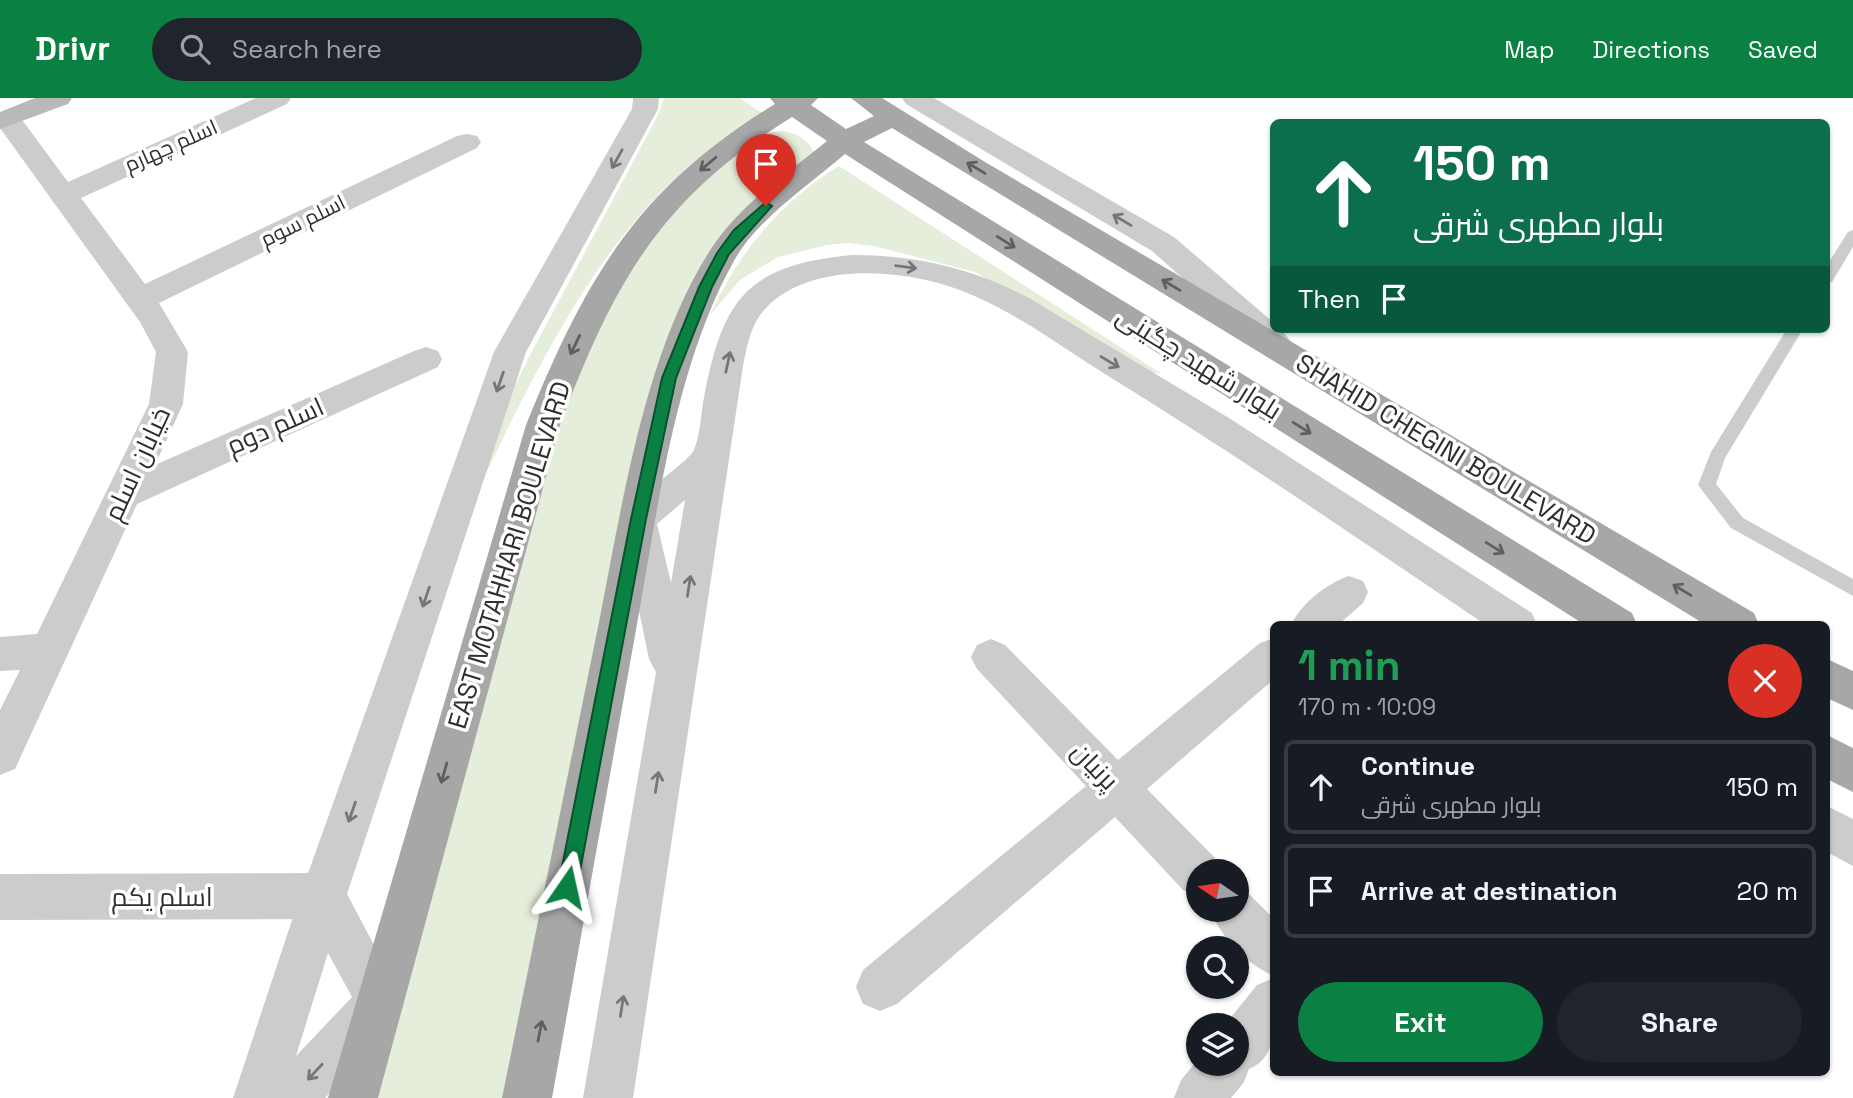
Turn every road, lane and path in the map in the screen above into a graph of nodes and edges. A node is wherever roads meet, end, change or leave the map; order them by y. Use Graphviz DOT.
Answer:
graph roads {
  1 [pos="59,98"];
  2 [pos="278,98"];
  3 [pos="646,98"];
  4 [pos="864,98"];
  5 [pos="794,100"];
  6 [pos="904,107"];
  7 [pos="4,120"];
  8 [pos="844,141"];
  9 [pos="467,142"];
  10 [pos="63,195"];
  11 [pos="1853,235"];
  12 [pos="1830,273"];
  13 [pos="140,299"];
  14 [pos="1794,333"];
  15 [pos="426,359"];
  16 [pos="710,458"];
  17 [pos="124,494"];
  18 [pos="638,519"];
  19 [pos="1853,587"];
  20 [pos="1349,592"];
  21 [pos="1315,621"];
  22 [pos="1512,621"];
  23 [pos="1612,621"];
  24 [pos="1733,621"];
  25 [pos="49,650"];
  26 [pos="0,654"];
  27 [pos="991,657"];
  28 [pos="1270,658"];
  29 [pos="674,678"];
  30 [pos="1830,679"];
  31 [pos="1853,692"];
  32 [pos="0,755"];
  33 [pos="1830,757"];
  34 [pos="1853,772"];
  35 [pos="1116,788"];
  36 [pos="1830,829"];
  37 [pos="1853,844"];
  38 [pos="1186,861"];
  39 [pos="323,896"];
  40 [pos="0,897"];
  41 [pos="1244,922"];
  42 [pos="1270,949"];
  43 [pos="880,987"];
  44 [pos="380,1002"];
  45 [pos="1270,1007"];
  46 [pos="1249,1034"];
  47 [pos="1216,1076"];
  48 [pos="258,1098"];
  49 [pos="291,1098"];
  50 [pos="353,1098"];
  51 [pos="527,1098"];
  52 [pos="608,1098"];
  53 [pos="1199,1098"];
  1 -- 7 [label="main road"];
  2 -- 10 [label="street, اسلم چهارم"];
  3 -- 39 [label="street, one-way"];
  4 -- 6 [label="main road, SHAHID CHEGINI BOULEVARD"];
  5 -- 8 [label="main road, بلوار شهید چگینی"];
  5 -- 44 [label="main road, EAST MOTAHHARI BOULEVARD, one-way"];
  6 -- 8 [label="main road"];
  24 -- 6 [label="main road, SHAHID CHEGINI BOULEVARD, one-way"];
  7 -- 10 [label="street, خیابان اسلم"];
  8 -- 18 [label="main road"];
  8 -- 23 [label="main road, بلوار شهید چگینی, one-way"];
  9 -- 13 [label="street, اسلم سوم"];
  10 -- 13 [label="street, خیابان اسلم"];
  11 -- 12 [label="lane"];
  13 -- 17 [label="street, خیابان اسلم"];
  14 -- 19 [label="lane"];
  15 -- 17 [label="street, اسلم دوم"];
  16 -- 18 [label="street"];
  16 -- 22 [label="street, one-way"];
  29 -- 16 [label="street, one-way"];
  17 -- 25 [label="street, خیابان اسلم"];
  18 -- 29 [label="street"];
  51 -- 18 [label="main road, one-way"];
  20 -- 21 [label="street"];
  25 -- 26 [label="street"];
  25 -- 32 [label="street, خیابان اسلم"];
  27 -- 35 [label="street, پرنیان"];
  28 -- 35 [label="street"];
  52 -- 29 [label="street, one-way"];
  30 -- 31 [label="main road"];
  33 -- 34 [label="main road"];
  35 -- 38 [label="street, پرنیان"];
  35 -- 43 [label="street"];
  36 -- 37 [label="street"];
  39 -- 40 [label="street, اسلم یکم"];
  39 -- 44 [label="street"];
  39 -- 48 [label="street"];
  41 -- 42 [label="street"];
  44 -- 49 [label="street, one-way"];
  44 -- 50 [label="main road, EAST MOTAHHARI BOULEVARD"];
  45 -- 46 [label="street"];
  47 -- 53 [label="street"];
}
